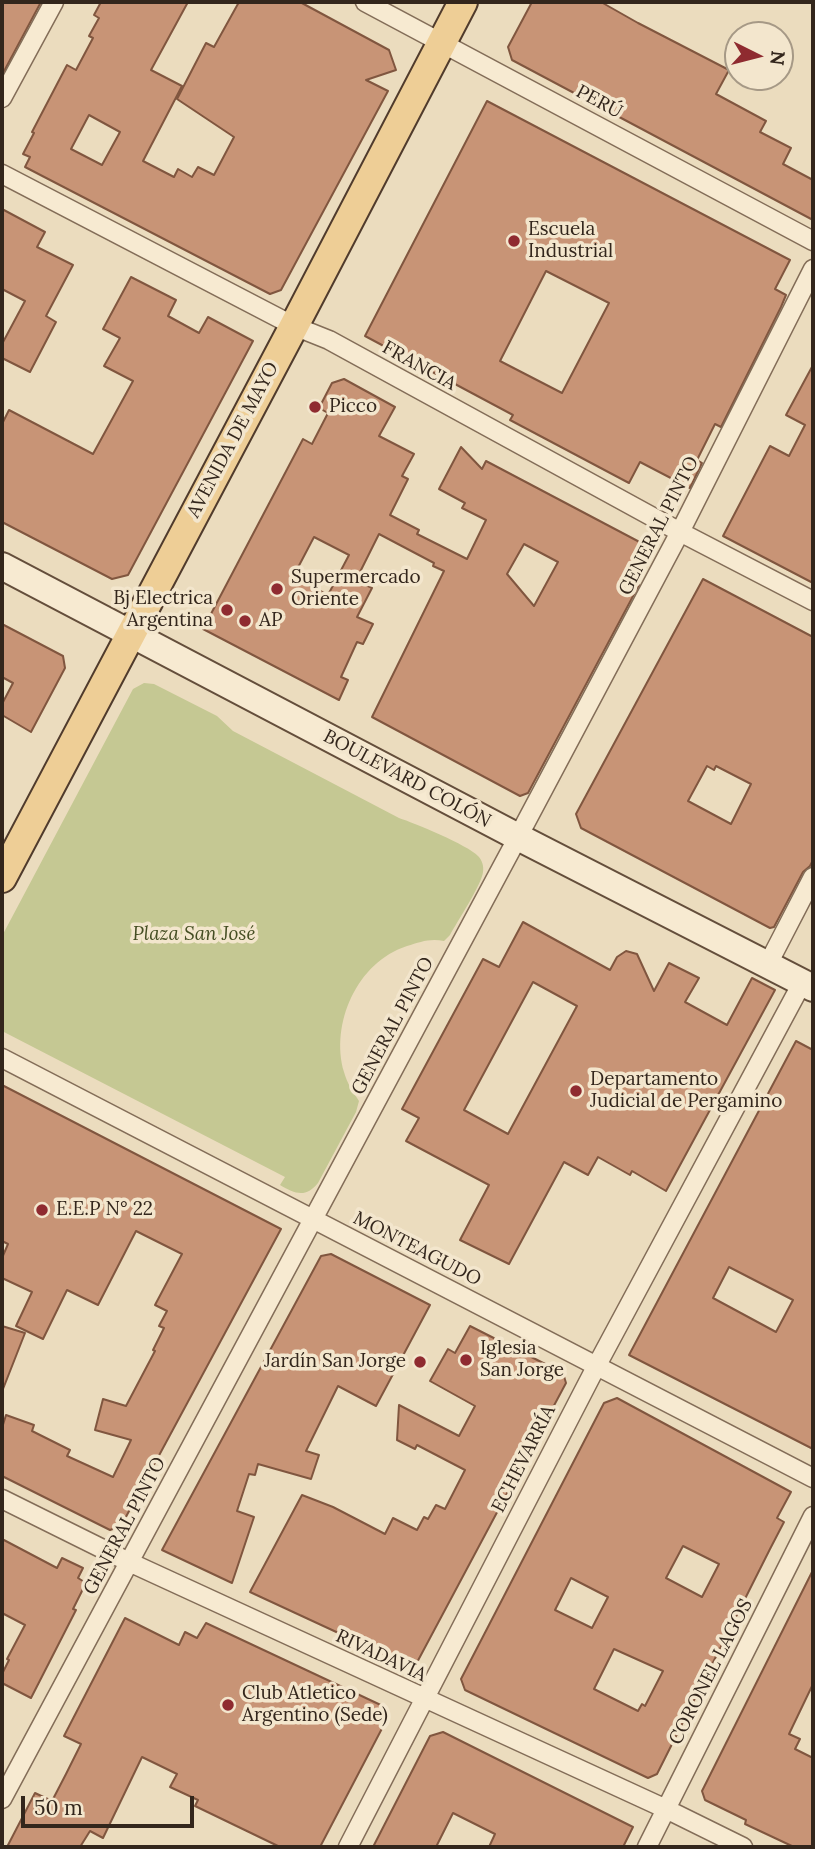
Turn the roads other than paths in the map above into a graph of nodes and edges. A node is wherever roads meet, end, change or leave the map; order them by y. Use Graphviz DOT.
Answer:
graph roads {
  1 [pos="54,2"];
  2 [pos="365,2"];
  3 [pos="463,2"];
  4 [pos="443,42"];
  5 [pos="2,98"];
  6 [pos="2,174"];
  7 [pos="813,241"];
  8 [pos="813,270"];
  9 [pos="294,326"];
  10 [pos="680,532"];
  11 [pos="2,566"];
  12 [pos="813,601"];
  13 [pos="131,635"];
  14 [pos="518,837"];
  15 [pos="813,877"];
  16 [pos="2,878"];
  17 [pos="768,964"];
  18 [pos="808,986"];
  19 [pos="2,1058"];
  20 [pos="313,1220"];
  21 [pos="597,1364"];
  22 [pos="813,1478"];
  23 [pos="2,1499"];
  24 [pos="813,1516"];
  25 [pos="129,1562"];
  26 [pos="424,1699"];
  27 [pos="2,1799"];
  28 [pos="666,1809"];
  29 [pos="348,1847"];
  30 [pos="647,1847"];
  31 [pos="743,1847"];
  1 -- 5 [label="street"];
  2 -- 4 [label="street, PERÚ"];
  3 -- 4 [label="main road, AVENIDA DE MAYO"];
  4 -- 7 [label="street, PERÚ"];
  4 -- 9 [label="main road, AVENIDA DE MAYO"];
  6 -- 9 [label="street, FRANCIA"];
  8 -- 10 [label="street, GENERAL PINTO"];
  9 -- 10 [label="street, FRANCIA"];
  9 -- 13 [label="main road, AVENIDA DE MAYO"];
  10 -- 12 [label="street, FRANCIA"];
  10 -- 14 [label="street, GENERAL PINTO"];
  11 -- 13 [label="main road, BOULEVARD COLÓN"];
  13 -- 14 [label="main road, BOULEVARD COLÓN"];
  13 -- 16 [label="main road, AVENIDA DE MAYO"];
  14 -- 17 [label="main road, BOULEVARD COLÓN"];
  14 -- 20 [label="street, GENERAL PINTO"];
  15 -- 17 [label="street"];
  17 -- 18 [label="main road, BOULEVARD COLÓN"];
  18 -- 21 [label="street, ECHEVARRÍA"];
  19 -- 20 [label="street, MONTEAGUDO"];
  20 -- 21 [label="street, MONTEAGUDO"];
  20 -- 25 [label="street, GENERAL PINTO"];
  21 -- 22 [label="street, MONTEAGUDO"];
  21 -- 26 [label="street, ECHEVARRÍA"];
  23 -- 25 [label="street, RIVADAVIA"];
  24 -- 28 [label="street, CORONEL LAGOS"];
  25 -- 26 [label="street, RIVADAVIA"];
  25 -- 27 [label="street, GENERAL PINTO"];
  26 -- 28 [label="street, RIVADAVIA"];
  26 -- 29 [label="street, ECHEVARRÍA"];
  28 -- 30 [label="street, CORONEL LAGOS"];
  28 -- 31 [label="street, RIVADAVIA"];
}
